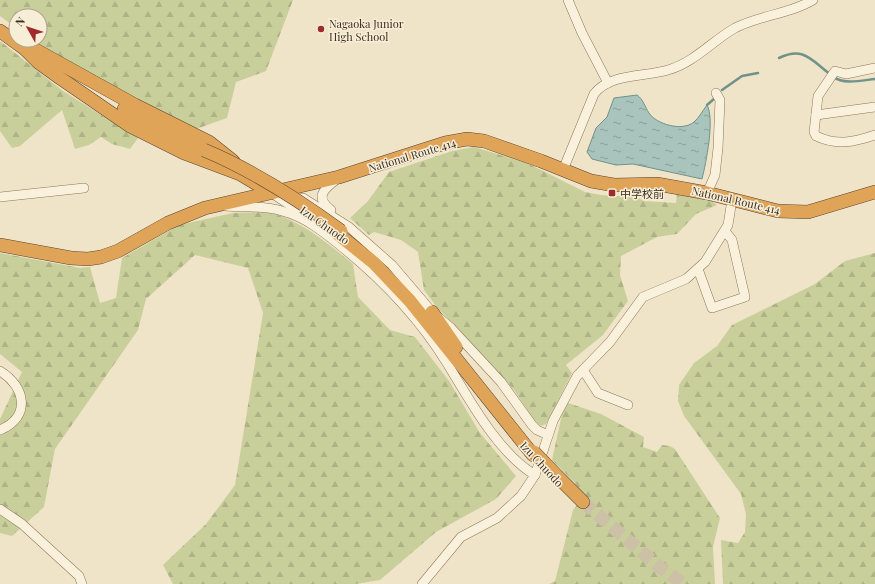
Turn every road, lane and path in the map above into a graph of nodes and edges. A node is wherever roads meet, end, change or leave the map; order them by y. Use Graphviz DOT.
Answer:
graph roads {
  1 [pos="568,0"];
  2 [pos="813,0"];
  3 [pos="28,48"];
  4 [pos="29,48"];
  5 [pos="29,48"];
  6 [pos="875,68"];
  7 [pos="608,83"];
  8 [pos="716,93"];
  9 [pos="875,107"];
  10 [pos="816,115"];
  11 [pos="875,135"];
  12 [pos="563,170"];
  13 [pos="340,177"];
  14 [pos="250,179"];
  15 [pos="84,188"];
  16 [pos="287,190"];
  17 [pos="875,192"];
  18 [pos="272,193"];
  19 [pos="707,193"];
  20 [pos="0,197"];
  21 [pos="238,200"];
  22 [pos="732,200"];
  23 [pos="214,205"];
  24 [pos="725,231"];
  25 [pos="340,233"];
  26 [pos="0,245"];
  27 [pos="698,269"];
  28 [pos="432,312"];
  29 [pos="446,362"];
  30 [pos="582,370"];
  31 [pos="0,371"];
  32 [pos="628,405"];
  33 [pos="497,406"];
  34 [pos="0,430"];
  35 [pos="548,435"];
  36 [pos="531,452"];
  37 [pos="535,475"];
  38 [pos="582,503"];
  39 [pos="0,509"];
  40 [pos="82,584"];
  41 [pos="422,584"];
  1 -- 7 [label="street"];
  2 -- 7 [label="street"];
  3 -- 14 [label="highway"];
  4 -- 25 [label="highway, Izu Chuodo, bridge"];
  5 -- 16 [label="highway"];
  6 -- 10 [label="street"];
  7 -- 12 [label="street"];
  8 -- 19 [label="street"];
  9 -- 10 [label="street"];
  10 -- 11 [label="street"];
  12 -- 13 [label="highway, National Route 414"];
  12 -- 19 [label="highway, National Route 414"];
  13 -- 16 [label="highway, National Route 414"];
  13 -- 25 [label="street"];
  14 -- 18 [label="highway"];
  14 -- 21 [label="highway"];
  15 -- 20 [label="street"];
  16 -- 18 [label="highway, National Route 414"];
  16 -- 25 [label="street"];
  17 -- 22 [label="highway, National Route 414"];
  18 -- 21 [label="highway, National Route 414"];
  18 -- 25 [label="street"];
  19 -- 22 [label="highway, National Route 414"];
  21 -- 23 [label="highway, National Route 414"];
  22 -- 24 [label="street"];
  23 -- 25 [label="street"];
  23 -- 26 [label="highway, National Route 414"];
  24 -- 27 [label="street"];
  24 -- 27 [label="street"];
  25 -- 28 [label="street"];
  25 -- 29 [label="street"];
  25 -- 33 [label="highway, Izu Chuodo"];
  25 -- 36 [label="highway, Izu Chuodo"];
  27 -- 30 [label="street"];
  28 -- 33 [label="highway"];
  28 -- 35 [label="street"];
  29 -- 36 [label="highway"];
  29 -- 37 [label="street"];
  30 -- 32 [label="street"];
  30 -- 35 [label="street"];
  31 -- 34 [label="street"];
  33 -- 36 [label="highway, Izu Chuodo"];
  35 -- 37 [label="street"];
  36 -- 38 [label="highway, Izu Chuodo, bridge"];
  37 -- 41 [label="street"];
  39 -- 40 [label="street"];
}
